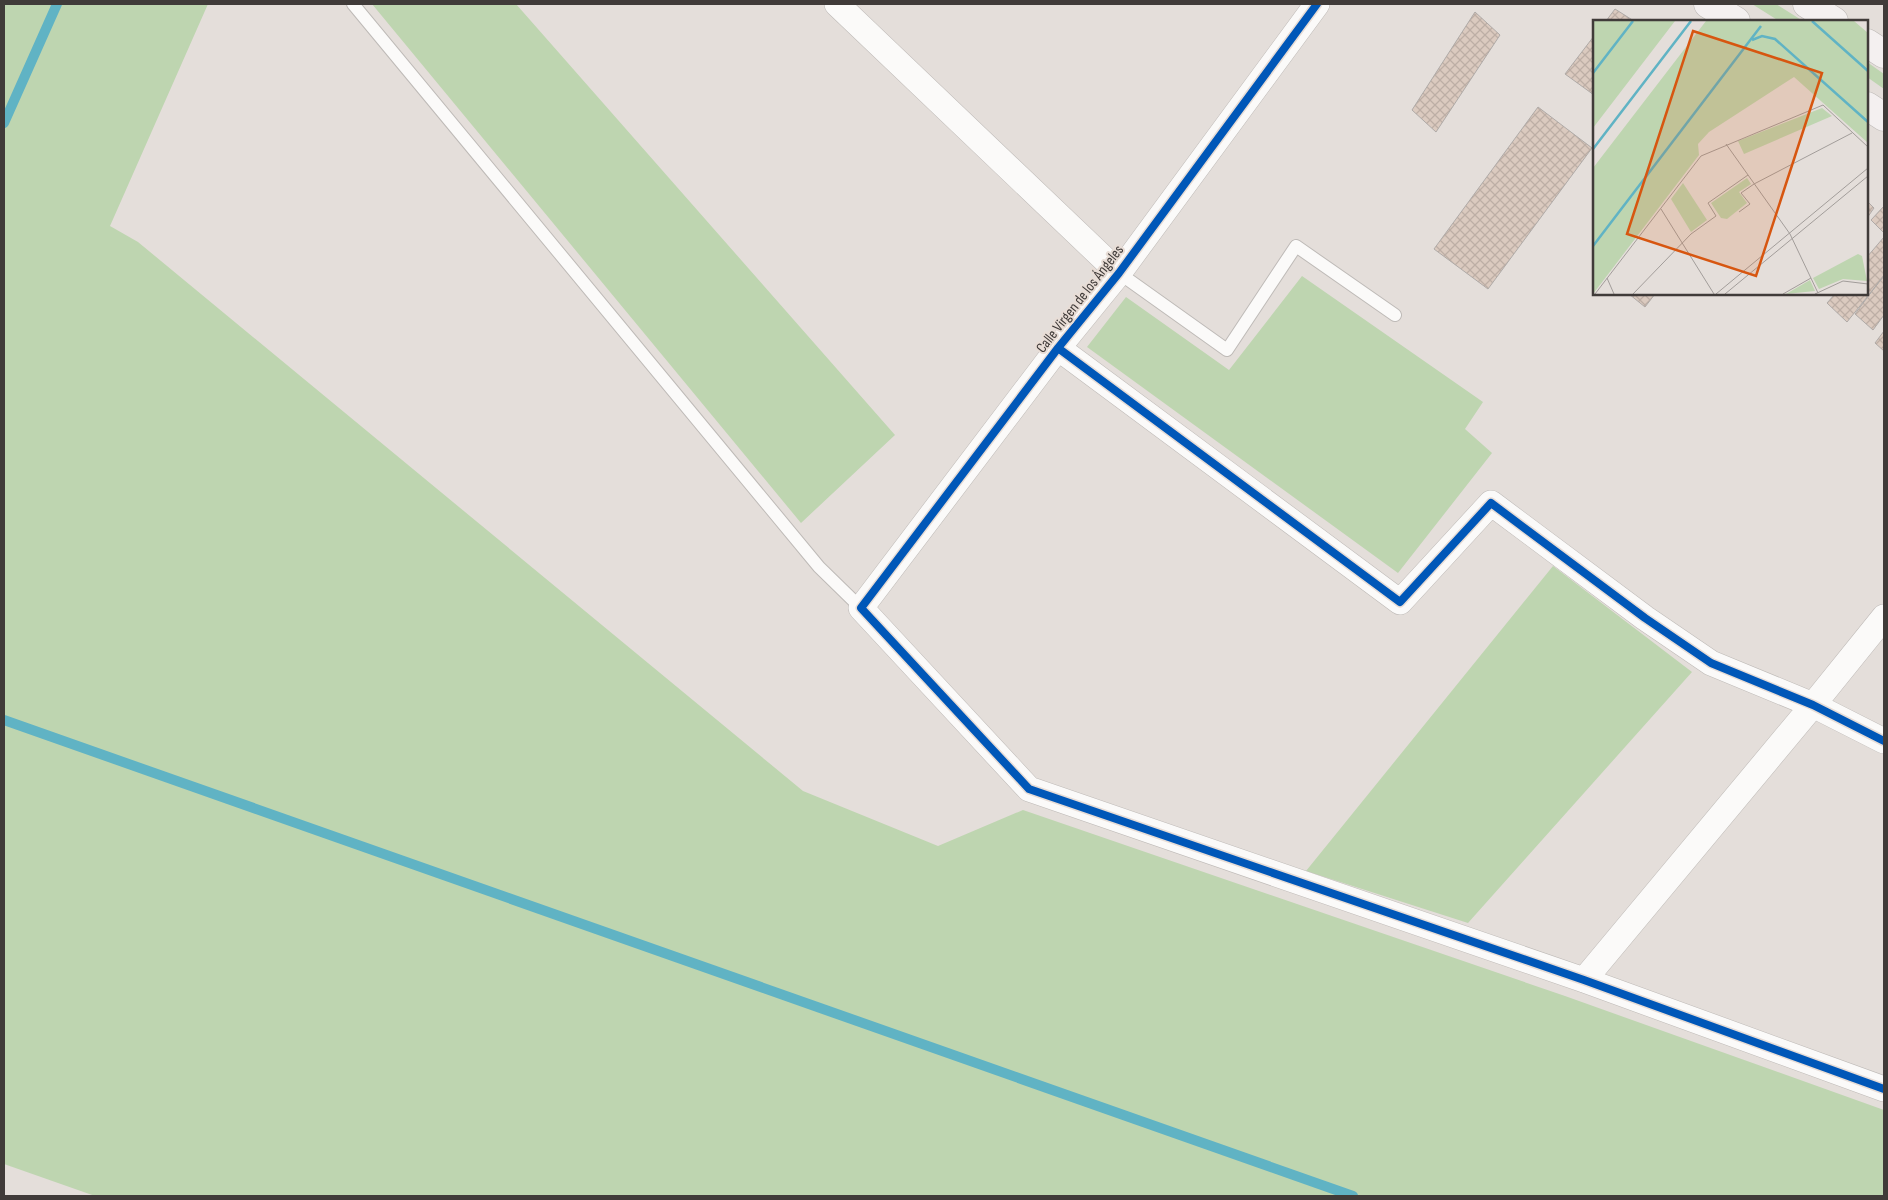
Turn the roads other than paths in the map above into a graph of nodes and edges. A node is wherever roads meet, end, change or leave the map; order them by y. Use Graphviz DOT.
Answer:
graph roads {
  1 [pos="353,4"];
  2 [pos="837,4"];
  3 [pos="1317,4"];
  4 [pos="1708,4"];
  5 [pos="1807,4"];
  6 [pos="1734,20"];
  7 [pos="1832,20"];
  8 [pos="1868,44"];
  9 [pos="1884,54"];
  10 [pos="1868,107"];
  11 [pos="1884,117"];
  12 [pos="1119,273"];
  13 [pos="1395,315"];
  14 [pos="1058,348"];
  15 [pos="861,608"];
  16 [pos="1884,616"];
  17 [pos="1813,705"];
  18 [pos="1884,740"];
  19 [pos="1584,980"];
  20 [pos="1884,1089"];
  1 -- 15 [label="lane"];
  2 -- 12 [label="street"];
  3 -- 12 [label="street, Calle Virgen de los Ángeles"];
  4 -- 6 [label="main road"];
  5 -- 7 [label="main road"];
  8 -- 9 [label="main road"];
  10 -- 11 [label="main road"];
  12 -- 13 [label="lane"];
  12 -- 14 [label="street, Calle Virgen de los Ángeles"];
  14 -- 15 [label="street, Calle Virgen de los Ángeles"];
  14 -- 17 [label="street"];
  15 -- 19 [label="street"];
  16 -- 17 [label="street"];
  17 -- 18 [label="street"];
  17 -- 19 [label="street"];
  19 -- 20 [label="street"];
}
